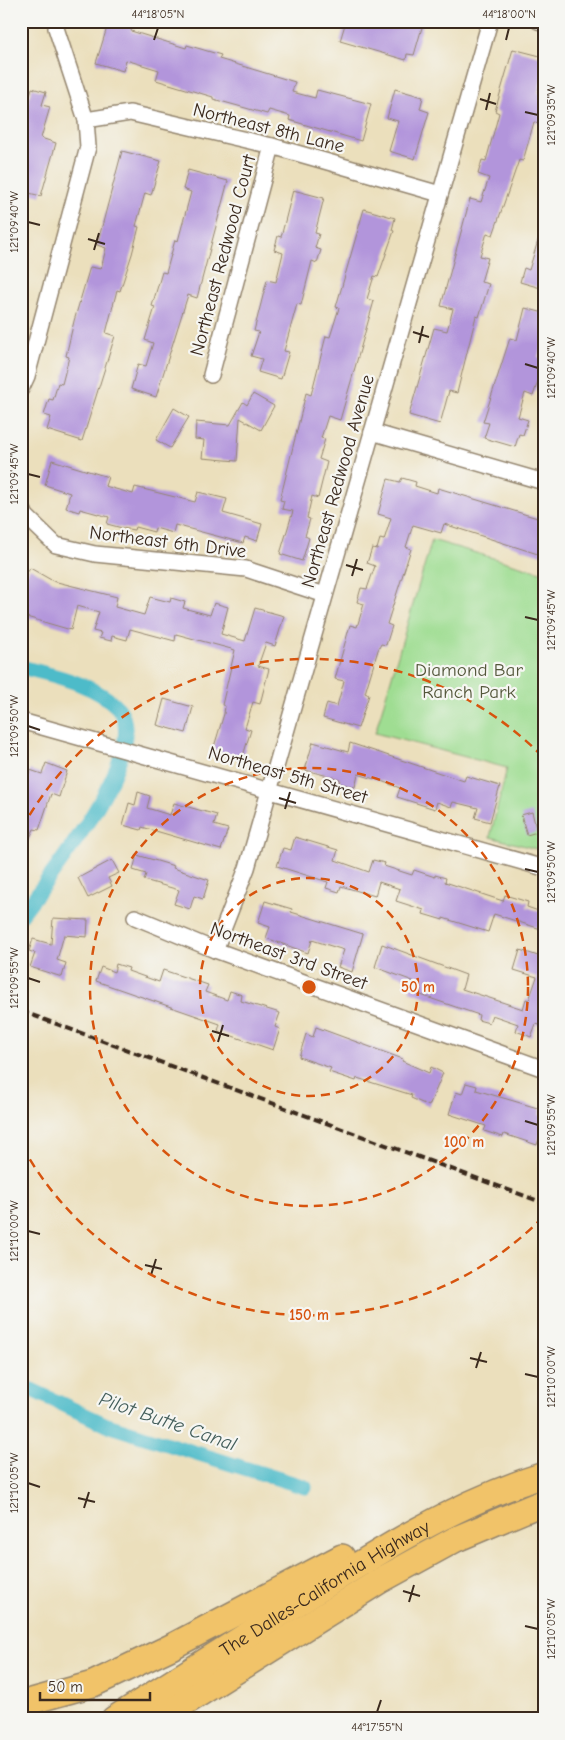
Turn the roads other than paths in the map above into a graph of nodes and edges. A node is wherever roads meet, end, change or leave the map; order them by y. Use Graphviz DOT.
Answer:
graph roads {
  1 [pos="58,21"];
  2 [pos="490,21"];
  3 [pos="538,21"];
  4 [pos="544,23"];
  5 [pos="86,120"];
  6 [pos="272,146"];
  7 [pos="440,194"];
  8 [pos="210,375"];
  9 [pos="21,389"];
  10 [pos="372,432"];
  11 [pos="544,482"];
  12 [pos="21,505"];
  13 [pos="325,595"];
  14 [pos="21,722"];
  15 [pos="269,789"];
  16 [pos="544,868"];
  17 [pos="135,917"];
  18 [pos="215,950"];
  19 [pos="544,1069"];
  20 [pos="544,1475"];
  21 [pos="544,1502"];
  22 [pos="449,1514"];
  23 [pos="314,1621"];
  24 [pos="21,1704"];
  25 [pos="114,1719"];
  26 [pos="159,1719"];
  27 [pos="186,1719"];
  1 -- 5 [label="street"];
  2 -- 7 [label="street, Northeast Redwood Avenue"];
  3 -- 4 [label="street"];
  5 -- 6 [label="street, Northeast 8th Lane"];
  5 -- 9 [label="street"];
  6 -- 7 [label="street, Northeast 8th Lane"];
  6 -- 8 [label="street, Northeast Redwood Court"];
  7 -- 10 [label="street, Northeast Redwood Avenue"];
  10 -- 11 [label="street"];
  10 -- 13 [label="street, Northeast Redwood Avenue"];
  12 -- 13 [label="street, Northeast 6th Drive"];
  13 -- 15 [label="street, Northeast Redwood Avenue"];
  14 -- 15 [label="street, Northeast 5th Street"];
  15 -- 16 [label="street, Northeast 5th Street"];
  15 -- 18 [label="street, Northeast Redwood Avenue"];
  17 -- 18 [label="street, Northeast 3rd Street"];
  18 -- 19 [label="street, Northeast 3rd Street"];
  20 -- 22 [label="highway, The Dalles-California Highway"];
  21 -- 23 [label="highway, The Dalles-California Highway"];
  22 -- 24 [label="highway"];
  22 -- 25 [label="highway, The Dalles-California Highway"];
  23 -- 26 [label="highway, The Dalles-California Highway"];
  23 -- 27 [label="highway"];
}
